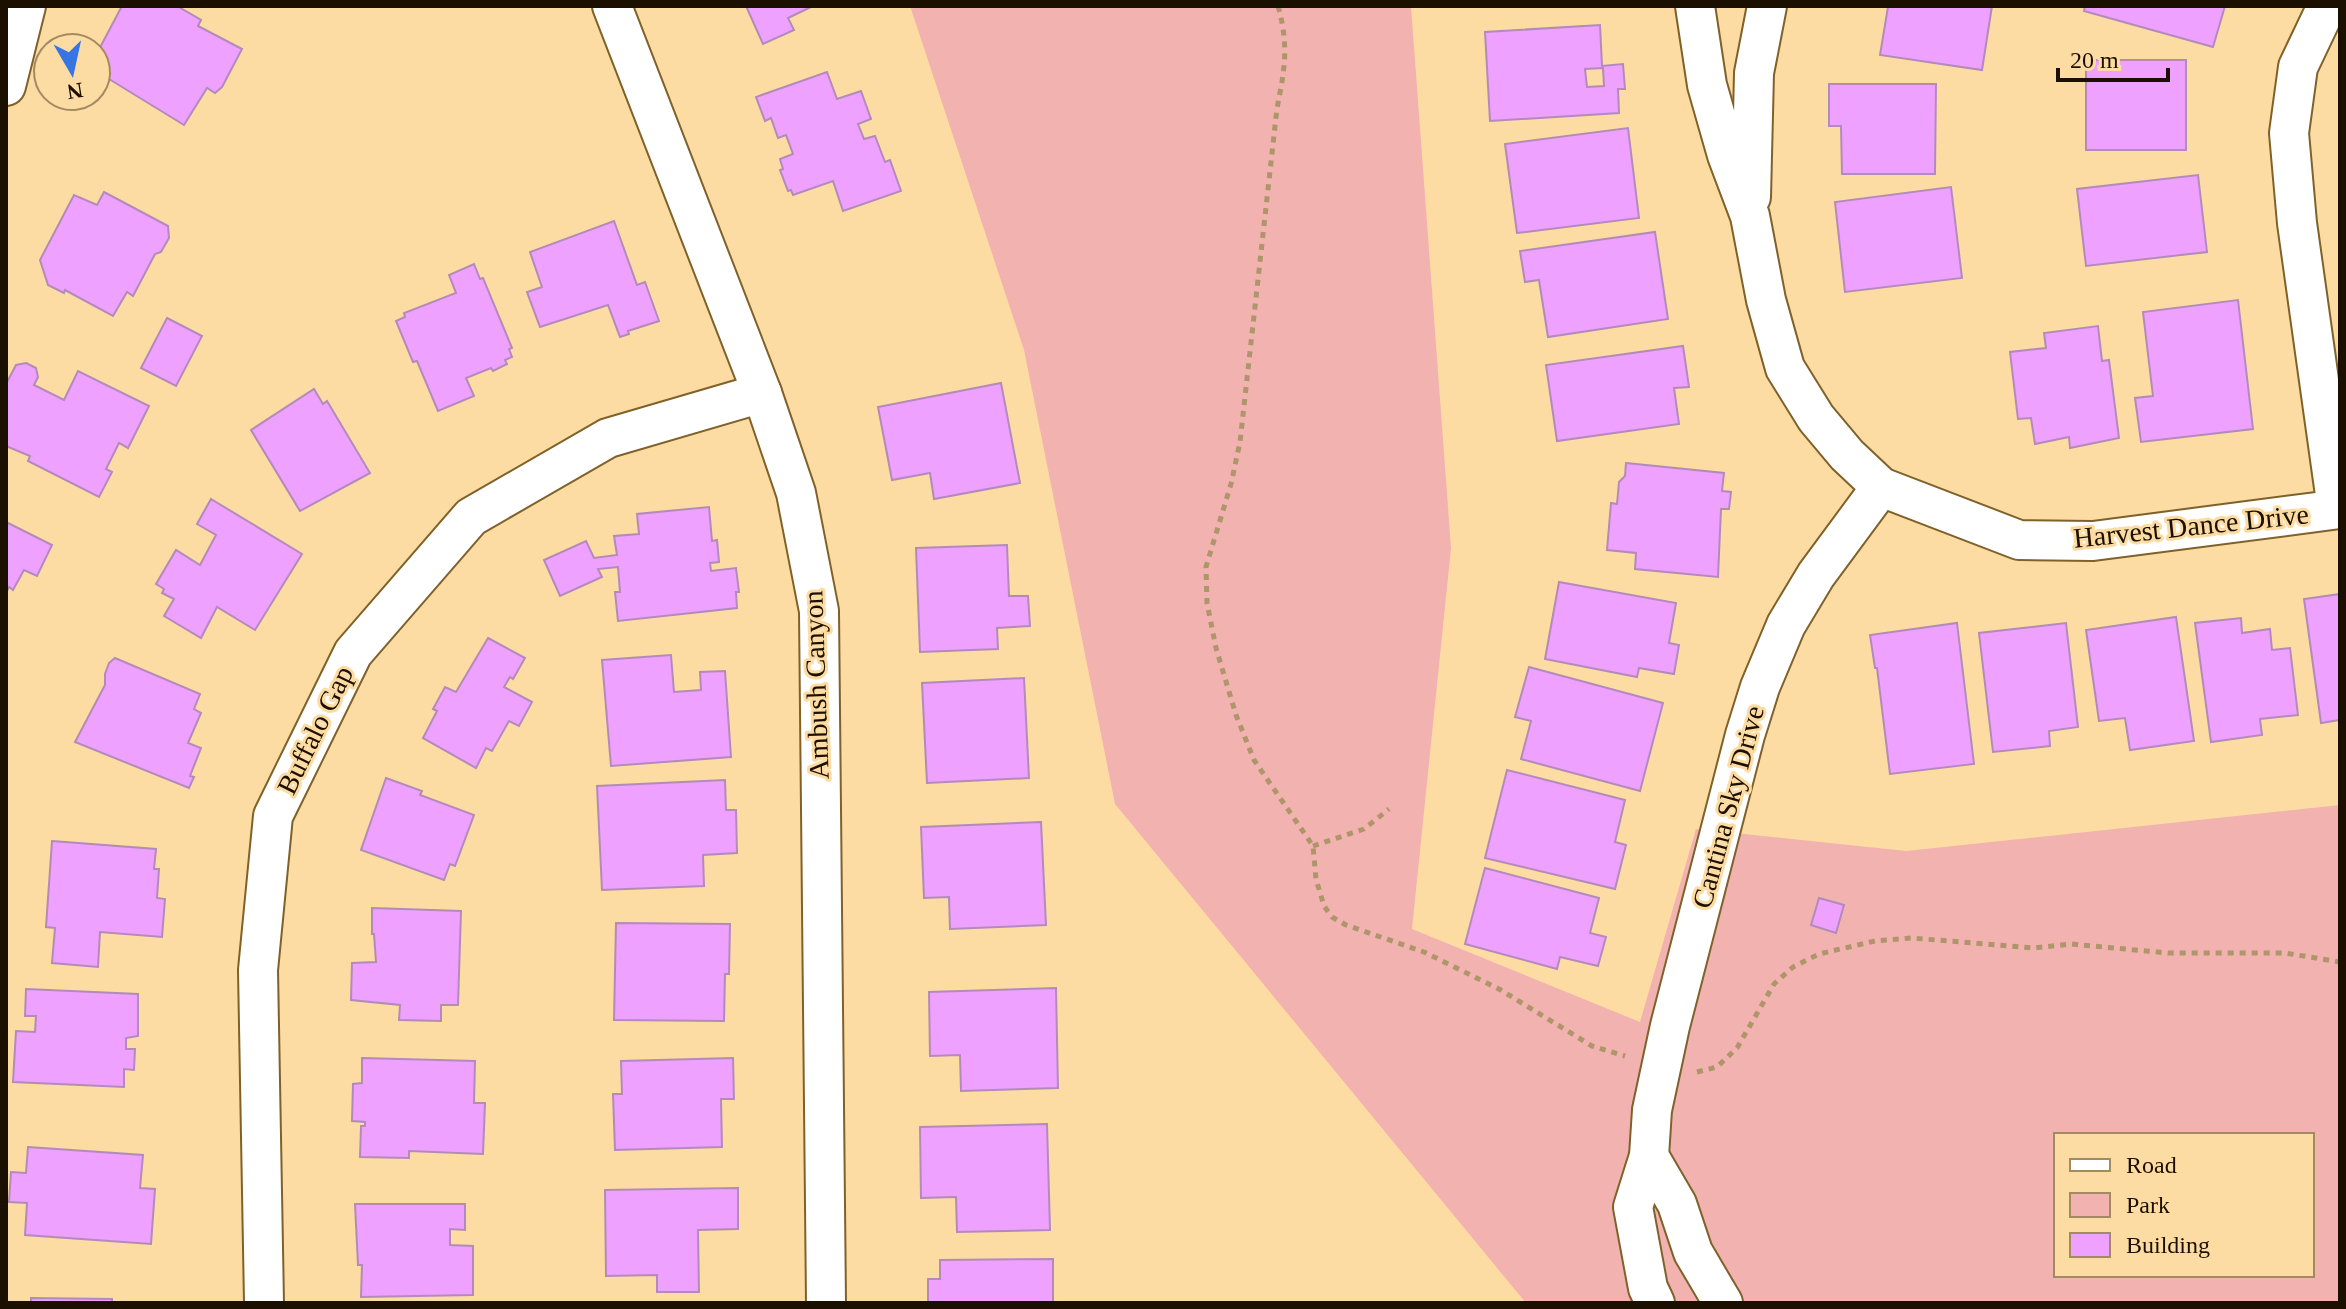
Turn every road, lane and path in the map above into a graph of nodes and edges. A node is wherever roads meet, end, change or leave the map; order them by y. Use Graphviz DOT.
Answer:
graph roads {
  1 [pos="26,6"];
  2 [pos="612,6"];
  3 [pos="1278,6"];
  4 [pos="1695,6"];
  5 [pos="1767,6"];
  6 [pos="2327,6"];
  7 [pos="6,86"];
  8 [pos="1750,216"];
  9 [pos="762,393"];
  10 [pos="1881,487"];
  11 [pos="2338,509"];
  12 [pos="1389,809"];
  13 [pos="1313,846"];
  14 [pos="2340,962"];
  15 [pos="1661,1067"];
  16 [pos="1649,1156"];
  17 [pos="264,1303"];
  18 [pos="826,1303"];
  19 [pos="1655,1303"];
  20 [pos="1723,1303"];
  1 -- 7 [label="street"];
  2 -- 9 [label="street, Ambush Canyon"];
  3 -- 13 [label="path"];
  4 -- 8 [label="street, Harvest Dance Drive"];
  5 -- 8 [label="street, Harvest Dance Drive"];
  6 -- 11 [label="street"];
  8 -- 10 [label="street, Harvest Dance Drive"];
  9 -- 17 [label="street, Buffalo Gap"];
  9 -- 18 [label="street, Ambush Canyon"];
  10 -- 11 [label="street, Harvest Dance Drive"];
  10 -- 15 [label="street, Cantina Sky Drive"];
  12 -- 13 [label="path"];
  13 -- 15 [label="path"];
  14 -- 15 [label="path"];
  15 -- 16 [label="street, Cantina Sky Drive"];
  16 -- 19 [label="street, Cantina Sky Drive"];
  16 -- 20 [label="street"];
}
